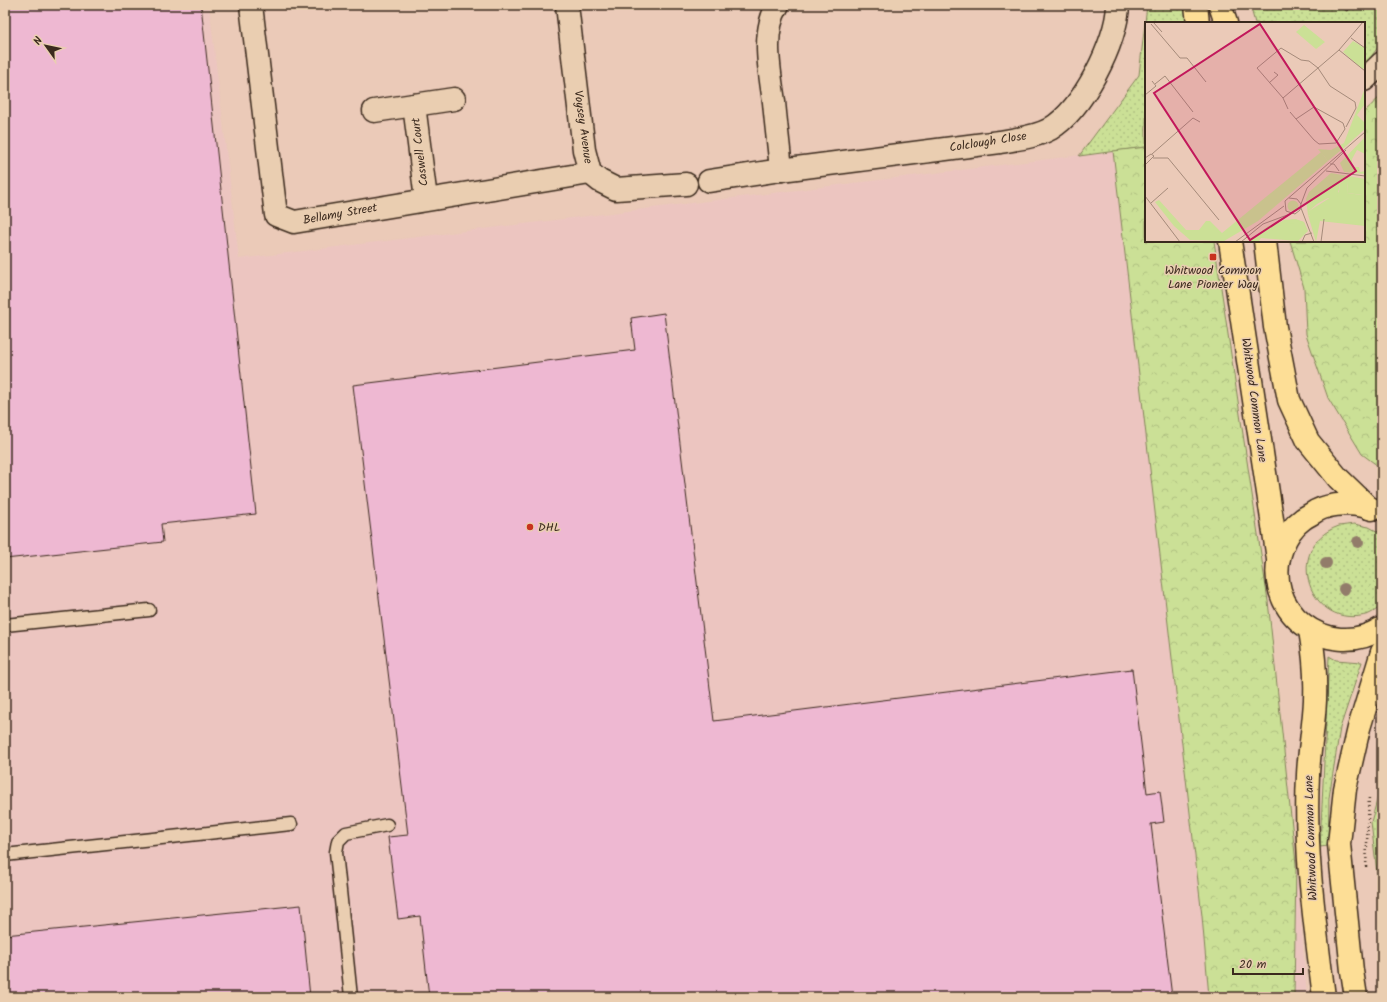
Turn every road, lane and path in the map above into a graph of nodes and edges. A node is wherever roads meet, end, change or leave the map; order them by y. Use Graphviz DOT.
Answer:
graph roads {
  1 [pos="251,5"];
  2 [pos="567,5"];
  3 [pos="778,5"];
  4 [pos="1118,5"];
  5 [pos="1196,5"];
  6 [pos="1220,5"];
  7 [pos="1198,22"];
  8 [pos="1226,22"];
  9 [pos="1382,63"];
  10 [pos="1365,79"];
  11 [pos="454,99"];
  12 [pos="414,105"];
  13 [pos="374,111"];
  14 [pos="781,170"];
  15 [pos="590,173"];
  16 [pos="709,181"];
  17 [pos="686,184"];
  18 [pos="426,199"];
  19 [pos="1230,242"];
  20 [pos="1265,242"];
  21 [pos="1376,511"];
  22 [pos="1278,559"];
  23 [pos="149,610"];
  24 [pos="5,625"];
  25 [pos="1382,628"];
  26 [pos="1310,630"];
  27 [pos="1382,652"];
  28 [pos="1369,794"];
  29 [pos="291,824"];
  30 [pos="387,825"];
  31 [pos="5,855"];
  32 [pos="1366,871"];
  33 [pos="351,997"];
  34 [pos="1324,997"];
  35 [pos="1356,997"];
  1 -- 18 [label="street, Bellamy Street"];
  2 -- 15 [label="street, Voysey Avenue"];
  3 -- 14 [label="street"];
  4 -- 14 [label="street, Colclough Close"];
  5 -- 7 [label="main road"];
  6 -- 8 [label="main road"];
  9 -- 10 [label="street"];
  11 -- 12 [label="street, Caswell Court"];
  12 -- 13 [label="street, Caswell Court"];
  12 -- 18 [label="street, Caswell Court"];
  14 -- 16 [label="street, Colclough Close"];
  15 -- 17 [label="street, Voysey Avenue"];
  15 -- 18 [label="street, Bellamy Street"];
  19 -- 22 [label="main road, Whitwood Common Lane"];
  20 -- 21 [label="main road"];
  21 -- 22 [label="main road"];
  22 -- 26 [label="main road"];
  23 -- 24 [label="lane"];
  25 -- 26 [label="main road"];
  26 -- 34 [label="main road, Whitwood Common Lane"];
  27 -- 35 [label="main road"];
  28 -- 32 [label="path"];
  29 -- 31 [label="lane"];
  30 -- 33 [label="lane"];
}
